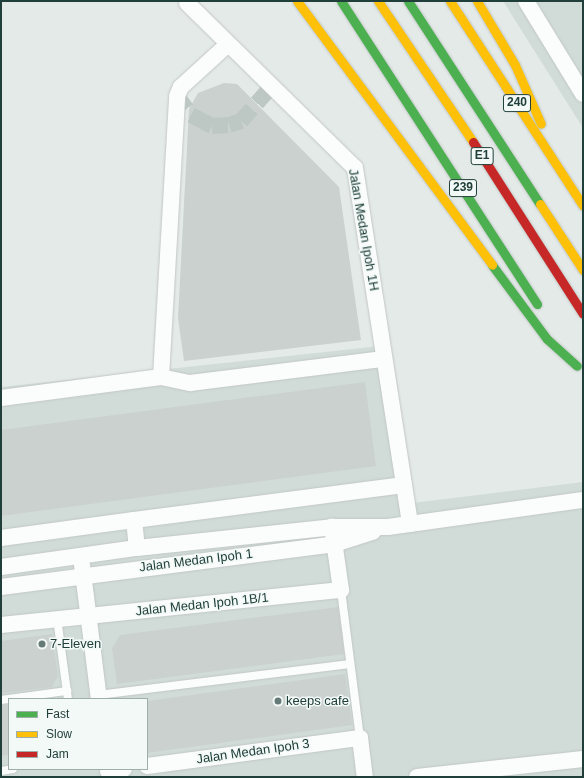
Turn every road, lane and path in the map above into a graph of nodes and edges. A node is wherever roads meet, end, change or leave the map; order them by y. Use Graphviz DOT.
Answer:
graph roads {
  1 [pos="297,1"];
  2 [pos="340,1"];
  3 [pos="378,1"];
  4 [pos="408,1"];
  5 [pos="450,1"];
  6 [pos="477,1"];
  7 [pos="526,1"];
  8 [pos="187,3"];
  9 [pos="227,45"];
  10 [pos="583,94"];
  11 [pos="554,161"];
  12 [pos="583,206"];
  13 [pos="583,270"];
  14 [pos="543,313"];
  15 [pos="583,314"];
  16 [pos="556,333"];
  17 [pos="384,359"];
  18 [pos="577,366"];
  19 [pos="583,375"];
  20 [pos="161,377"];
  21 [pos="1,398"];
  22 [pos="404,485"];
  23 [pos="583,500"];
  24 [pos="134,520"];
  25 [pos="410,524"];
  26 [pos="388,527"];
  27 [pos="332,528"];
  28 [pos="1,538"];
  29 [pos="335,544"];
  30 [pos="138,548"];
  31 [pos="81,556"];
  32 [pos="1,567"];
  33 [pos="83,575"];
  34 [pos="1,587"];
  35 [pos="340,590"];
  36 [pos="88,614"];
  37 [pos="56,618"];
  38 [pos="1,625"];
  39 [pos="350,664"];
  40 [pos="67,695"];
  41 [pos="99,697"];
  42 [pos="27,698"];
  43 [pos="360,738"];
  44 [pos="583,759"];
  45 [pos="148,766"];
  46 [pos="119,770"];
  47 [pos="108,772"];
  48 [pos="365,777"];
  49 [pos="417,777"];
  1 -- 18 [label="main road"];
  2 -- 14 [label="main road, 239"];
  3 -- 15 [label="main road, E1"];
  4 -- 13 [label="main road, E1"];
  5 -- 11 [label="main road, 240"];
  6 -- 11 [label="main road"];
  7 -- 10 [label="street"];
  8 -- 9 [label="street, Jalan Medan Ipoh 1H"];
  9 -- 17 [label="street, Jalan Medan Ipoh 1H"];
  9 -- 20 [label="street"];
  11 -- 12 [label="main road, 240"];
  16 -- 18 [label="main road"];
  17 -- 20 [label="street"];
  17 -- 22 [label="street, Jalan Medan Ipoh 1H"];
  18 -- 19 [label="main road"];
  20 -- 21 [label="street"];
  22 -- 24 [label="street"];
  22 -- 25 [label="street, Jalan Medan Ipoh 1H"];
  23 -- 25 [label="street, Jalan Medan Ipoh 1"];
  24 -- 28 [label="street"];
  24 -- 30 [label="street"];
  25 -- 26 [label="street, Jalan Medan Ipoh 1"];
  26 -- 27 [label="street, Jalan Medan Ipoh 1"];
  26 -- 29 [label="street, Jalan Medan Ipoh 1"];
  27 -- 29 [label="street"];
  27 -- 30 [label="street, Jalan Medan Ipoh 1"];
  29 -- 33 [label="street, Jalan Medan Ipoh 1"];
  29 -- 35 [label="street"];
  30 -- 31 [label="street, Jalan Medan Ipoh 1"];
  31 -- 32 [label="street, Jalan Medan Ipoh 1"];
  31 -- 33 [label="street"];
  33 -- 34 [label="street, Jalan Medan Ipoh 1"];
  33 -- 36 [label="street"];
  35 -- 36 [label="street, Jalan Medan Ipoh 1B/1"];
  35 -- 39 [label="lane"];
  36 -- 37 [label="street, Jalan Medan Ipoh 1B/1"];
  36 -- 41 [label="street"];
  37 -- 38 [label="street, Jalan Medan Ipoh 1B/1"];
  37 -- 40 [label="lane"];
  39 -- 41 [label="lane"];
  39 -- 43 [label="lane"];
  40 -- 42 [label="lane"];
  43 -- 45 [label="street, Jalan Medan Ipoh 3"];
  43 -- 48 [label="street"];
  44 -- 49 [label="street"];
  46 -- 47 [label="street"];
}
